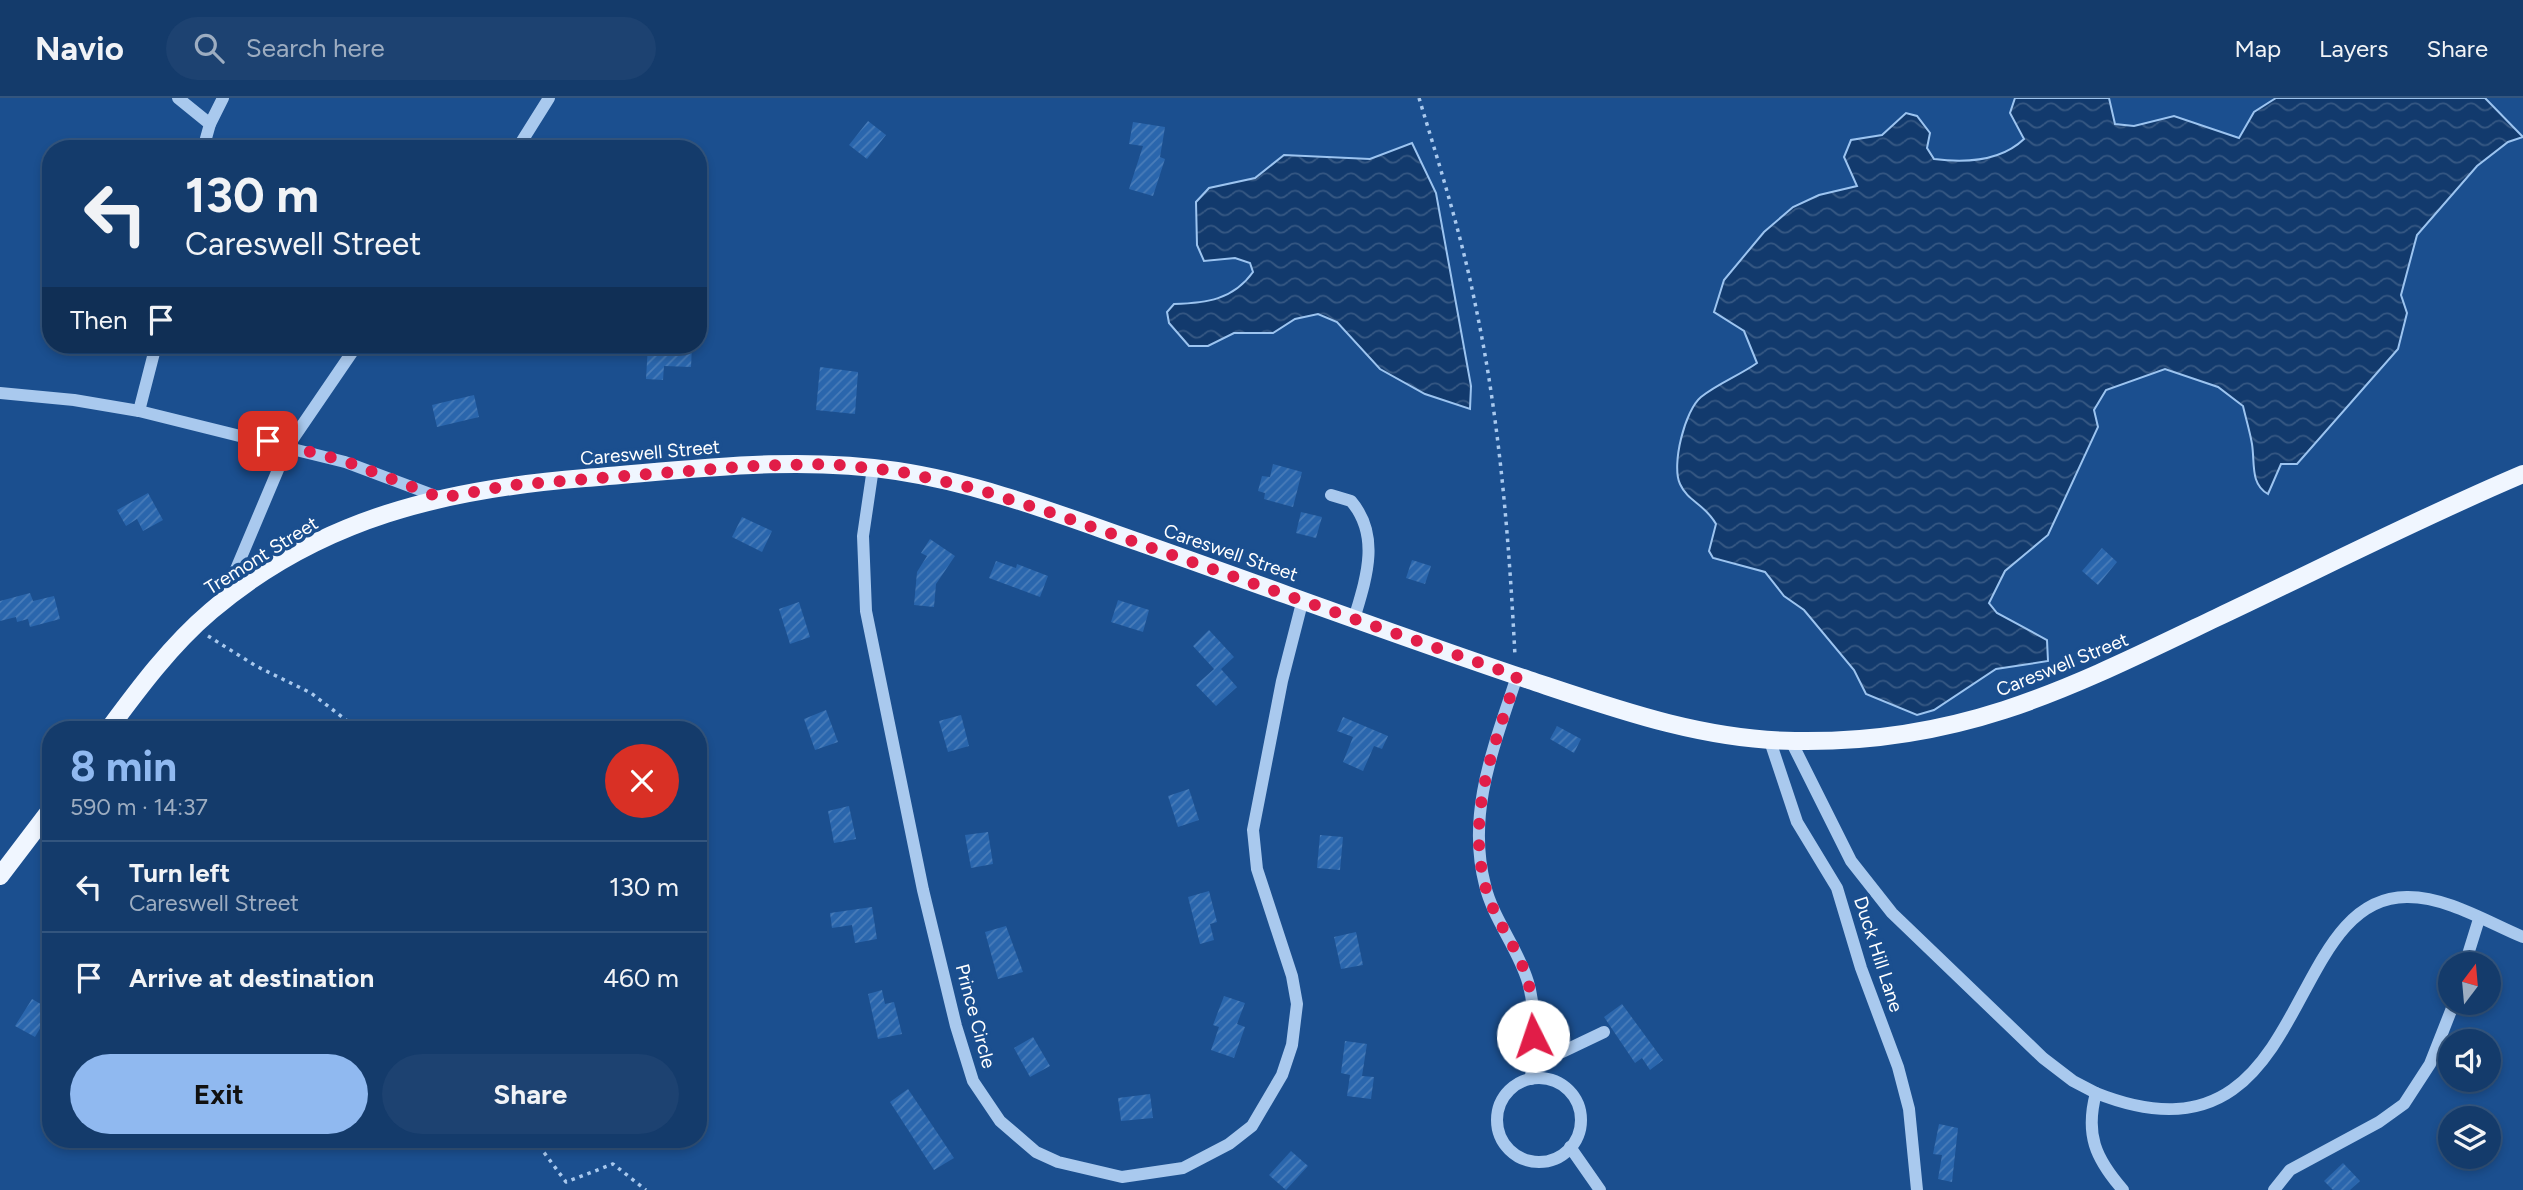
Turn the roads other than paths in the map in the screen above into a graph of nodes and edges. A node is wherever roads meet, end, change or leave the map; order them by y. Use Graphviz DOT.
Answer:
graph roads {
  1 [pos="178,98"];
  2 [pos="223,98"];
  3 [pos="549,98"];
  4 [pos="210,124"];
  5 [pos="206,140"];
  6 [pos="523,140"];
  7 [pos="154,354"];
  8 [pos="351,354"];
  9 [pos="0,393"];
  10 [pos="139,411"];
  11 [pos="288,446"];
  12 [pos="873,468"];
  13 [pos="2523,474"];
  14 [pos="1331,495"];
  15 [pos="441,498"];
  16 [pos="1303,599"];
  17 [pos="222,603"];
  18 [pos="1354,618"];
  19 [pos="1517,676"];
  20 [pos="115,721"];
  21 [pos="1770,741"];
  22 [pos="1791,741"];
  23 [pos="42,821"];
  24 [pos="0,876"];
  25 [pos="2479,919"];
  26 [pos="2523,937"];
  27 [pos="2469,952"];
  28 [pos="2449,1015"];
  29 [pos="1604,1032"];
  30 [pos="1532,1055"];
  31 [pos="1531,1079"];
  32 [pos="2096,1093"];
  33 [pos="1570,1147"];
  34 [pos="1600,1190"];
  35 [pos="1917,1190"];
  36 [pos="2123,1190"];
  37 [pos="2274,1190"];
  1 -- 4 [label="street"];
  2 -- 4 [label="street"];
  3 -- 6 [label="street"];
  4 -- 5 [label="street"];
  7 -- 10 [label="street"];
  8 -- 11 [label="street"];
  9 -- 10 [label="street"];
  10 -- 11 [label="street"];
  11 -- 15 [label="street"];
  11 -- 17 [label="street"];
  12 -- 15 [label="main road, Careswell Street"];
  12 -- 16 [label="main road, Careswell Street"];
  12 -- 16 [label="street, Prince Circle"];
  13 -- 22 [label="main road, Careswell Street"];
  14 -- 18 [label="street"];
  15 -- 17 [label="main road, Tremont Street"];
  16 -- 18 [label="main road, Careswell Street"];
  17 -- 20 [label="main road, Tremont Street"];
  18 -- 19 [label="main road, Careswell Street"];
  19 -- 21 [label="main road, Careswell Street"];
  19 -- 30 [label="street"];
  21 -- 22 [label="main road, Careswell Street"];
  21 -- 35 [label="street, Duck Hill Lane"];
  22 -- 32 [label="street"];
  23 -- 24 [label="main road"];
  25 -- 26 [label="street"];
  25 -- 27 [label="street"];
  25 -- 32 [label="street"];
  28 -- 37 [label="street"];
  29 -- 30 [label="street"];
  30 -- 31 [label="street"];
  31 -- 33 [label="street"];
  31 -- 33 [label="street"];
  32 -- 36 [label="street"];
  33 -- 34 [label="street"];
}
